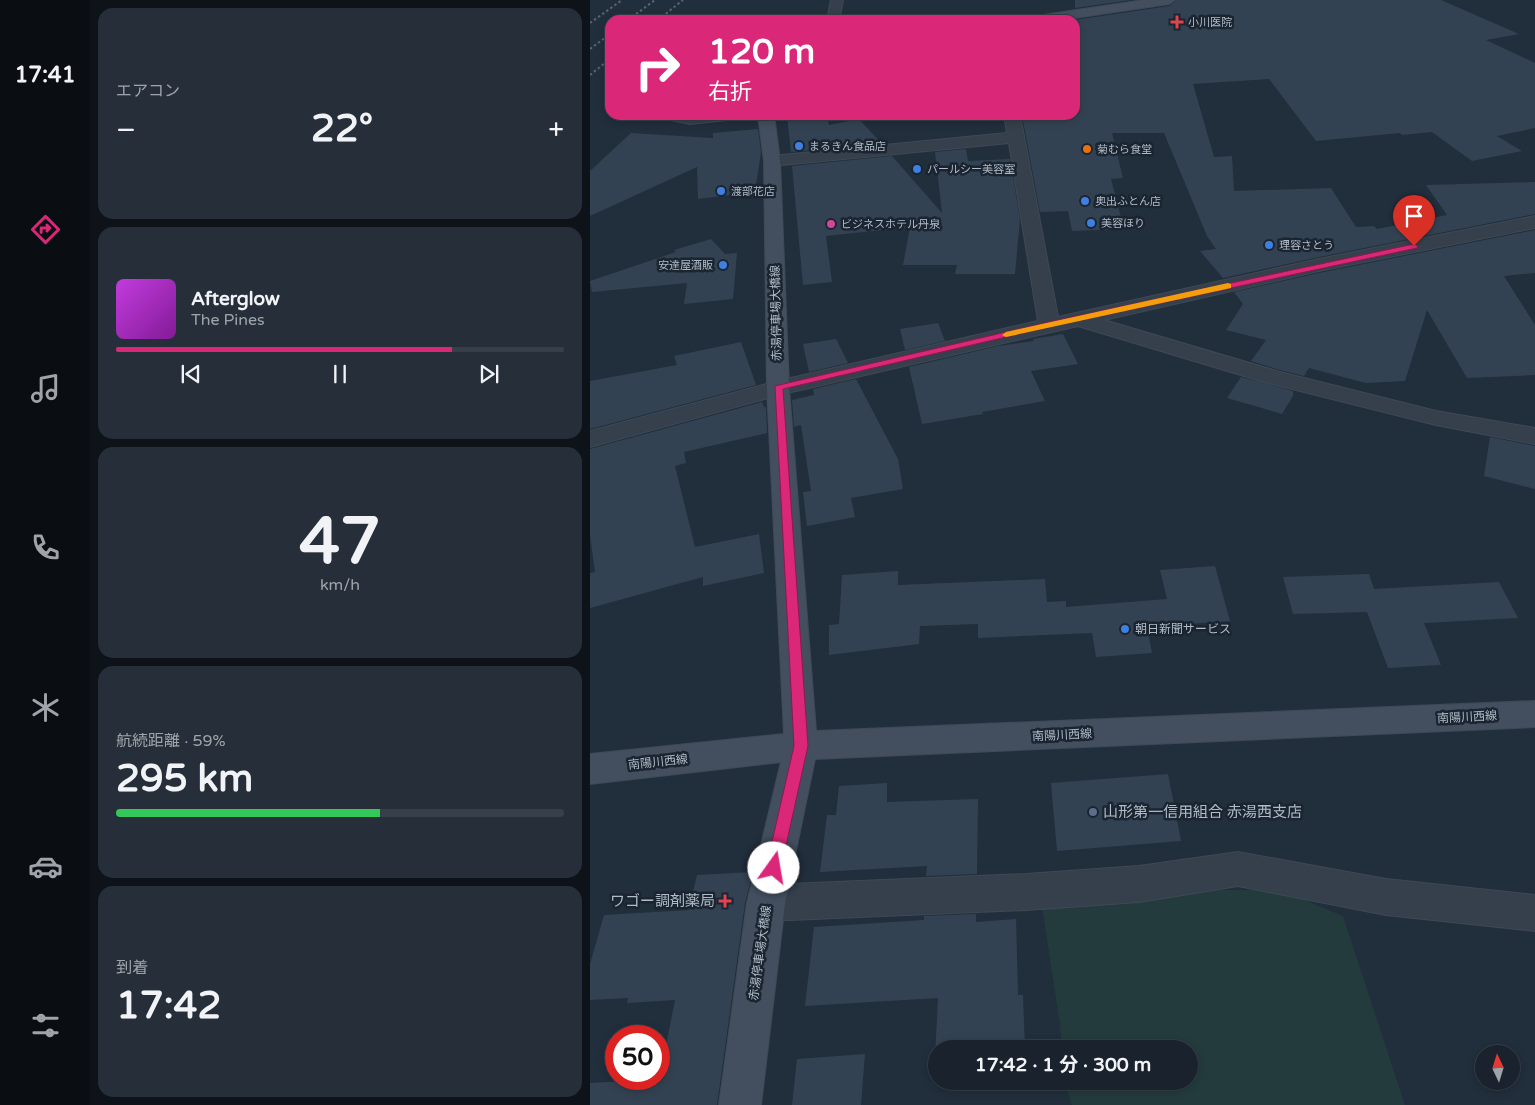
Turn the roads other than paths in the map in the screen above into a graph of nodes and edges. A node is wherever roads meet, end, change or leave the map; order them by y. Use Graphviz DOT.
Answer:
graph roads {
  1 [pos="837,0"];
  2 [pos="1170,0"];
  3 [pos="834,15"];
  4 [pos="1070,15"];
  5 [pos="767,120"];
  6 [pos="1013,120"];
  7 [pos="1016,137"];
  8 [pos="772,160"];
  9 [pos="1535,222"];
  10 [pos="1080,319"];
  11 [pos="1049,325"];
  12 [pos="778,388"];
  13 [pos="1535,436"];
  14 [pos="590,439"];
  15 [pos="1535,714"];
  16 [pos="801,746"];
  17 [pos="590,769"];
  18 [pos="766,903"];
  19 [pos="1535,913"];
  20 [pos="740,1105"];
  1 -- 3 [label="street"];
  2 -- 4 [label="main road"];
  5 -- 8 [label="main road, 赤湯停車場大橋線"];
  6 -- 7 [label="street"];
  7 -- 8 [label="street"];
  7 -- 11 [label="street"];
  8 -- 12 [label="main road, 赤湯停車場大橋線"];
  9 -- 10 [label="street"];
  10 -- 11 [label="street"];
  10 -- 13 [label="street"];
  11 -- 12 [label="street"];
  12 -- 14 [label="street"];
  12 -- 16 [label="main road, 赤湯停車場大橋線"];
  15 -- 16 [label="main road, 南陽川西線"];
  16 -- 17 [label="main road, 南陽川西線"];
  16 -- 18 [label="main road, 赤湯停車場大橋線"];
  18 -- 19 [label="street"];
  18 -- 20 [label="main road, 赤湯停車場大橋線"];
}
